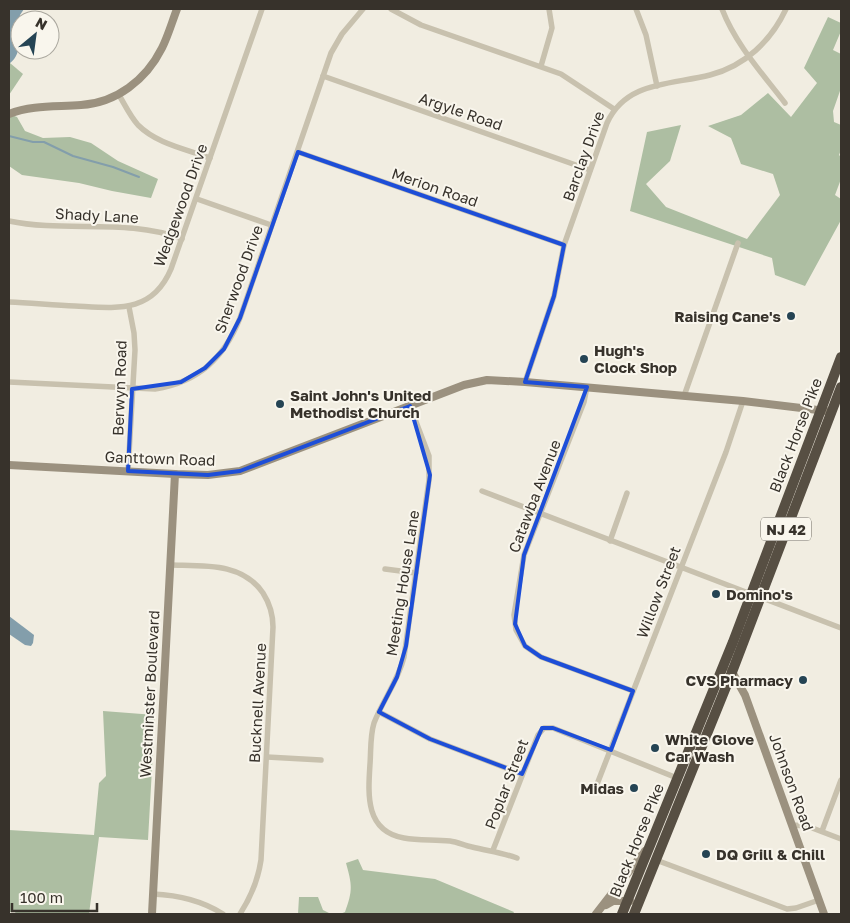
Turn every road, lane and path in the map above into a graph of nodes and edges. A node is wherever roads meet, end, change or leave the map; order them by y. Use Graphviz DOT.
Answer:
graph roads {
  1 [pos="177,9"];
  2 [pos="262,9"];
  3 [pos="363,9"];
  4 [pos="391,9"];
  5 [pos="548,9"];
  6 [pos="636,9"];
  7 [pos="722,9"];
  8 [pos="786,9"];
  9 [pos="749,56"];
  10 [pos="541,66"];
  11 [pos="323,76"];
  12 [pos="656,86"];
  13 [pos="119,95"];
  14 [pos="785,103"];
  15 [pos="614,109"];
  16 [pos="9,114"];
  17 [pos="298,152"];
  18 [pos="210,158"];
  19 [pos="590,170"];
  20 [pos="196,199"];
  21 [pos="9,221"];
  22 [pos="271,225"];
  23 [pos="182,239"];
  24 [pos="738,243"];
  25 [pos="564,245"];
  26 [pos="9,302"];
  27 [pos="129,307"];
  28 [pos="841,357"];
  29 [pos="9,382"];
  30 [pos="525,382"];
  31 [pos="587,387"];
  32 [pos="841,387"];
  33 [pos="132,388"];
  34 [pos="684,396"];
  35 [pos="743,401"];
  36 [pos="410,406"];
  37 [pos="826,411"];
  38 [pos="9,465"];
  39 [pos="128,471"];
  40 [pos="175,474"];
  41 [pos="482,491"];
  42 [pos="628,493"];
  43 [pos="540,514"];
  44 [pos="610,541"];
  45 [pos="170,565"];
  46 [pos="681,566"];
  47 [pos="385,569"];
  48 [pos="416,573"];
  49 [pos="756,596"];
  50 [pos="841,628"];
  51 [pos="724,663"];
  52 [pos="732,672"];
  53 [pos="632,692"];
  54 [pos="379,712"];
  55 [pos="611,750"];
  56 [pos="267,757"];
  57 [pos="321,760"];
  58 [pos="522,774"];
  59 [pos="677,778"];
  60 [pos="841,780"];
  61 [pos="594,792"];
  62 [pos="792,825"];
  63 [pos="822,831"];
  64 [pos="841,839"];
  65 [pos="651,844"];
  66 [pos="493,850"];
  67 [pos="517,858"];
  68 [pos="656,860"];
  69 [pos="153,894"];
  70 [pos="640,899"];
  71 [pos="819,900"];
  72 [pos="626,902"];
  73 [pos="598,912"];
  74 [pos="152,914"];
  75 [pos="222,914"];
  76 [pos="240,914"];
  77 [pos="622,914"];
  78 [pos="634,914"];
  79 [pos="824,914"];
  1 -- 13 [label="street"];
  2 -- 18 [label="street, Wedgewood Drive"];
  3 -- 11 [label="street, Sherwood Drive"];
  4 -- 10 [label="street"];
  5 -- 10 [label="street"];
  6 -- 12 [label="street"];
  7 -- 9 [label="street"];
  8 -- 9 [label="street, Barclay Drive"];
  9 -- 12 [label="street, Barclay Drive"];
  9 -- 14 [label="street"];
  10 -- 15 [label="street"];
  11 -- 17 [label="street, Sherwood Drive"];
  11 -- 19 [label="street, Argyle Road"];
  12 -- 15 [label="street, Barclay Drive"];
  13 -- 16 [label="street"];
  13 -- 18 [label="street"];
  15 -- 19 [label="street, Barclay Drive"];
  17 -- 22 [label="street, Sherwood Drive"];
  17 -- 25 [label="street, Merion Road"];
  18 -- 20 [label="street, Wedgewood Drive"];
  19 -- 25 [label="street, Barclay Drive"];
  20 -- 22 [label="street"];
  20 -- 23 [label="street, Wedgewood Drive"];
  21 -- 23 [label="street, Shady Lane"];
  22 -- 33 [label="street, Sherwood Drive"];
  23 -- 27 [label="street, Wedgewood Drive"];
  24 -- 34 [label="street"];
  25 -- 30 [label="street, Barclay Drive"];
  26 -- 27 [label="street, Wedgewood Drive"];
  27 -- 33 [label="street, Berwyn Road"];
  28 -- 37 [label="highway, Black Horse Pike / NJ 42"];
  29 -- 33 [label="street, Sherwood Drive"];
  30 -- 31 [label="street, Ganttown Road"];
  30 -- 36 [label="street, Ganttown Road"];
  31 -- 34 [label="street, Ganttown Road"];
  31 -- 43 [label="street, Catawba Avenue"];
  32 -- 37 [label="highway, Black Horse Pike / NJ 42"];
  33 -- 39 [label="street, Berwyn Road"];
  34 -- 35 [label="street, Ganttown Road"];
  35 -- 37 [label="street, Ganttown Road"];
  35 -- 46 [label="street, Willow Street"];
  36 -- 40 [label="street, Ganttown Road"];
  36 -- 48 [label="street, Meeting House Lane"];
  37 -- 49 [label="highway, Black Horse Pike / NJ 42"];
  38 -- 39 [label="street, Ganttown Road"];
  39 -- 40 [label="street, Ganttown Road"];
  40 -- 45 [label="street, Westminster Boulevard"];
  41 -- 43 [label="street"];
  42 -- 44 [label="street"];
  43 -- 44 [label="street"];
  43 -- 53 [label="street, Catawba Avenue"];
  44 -- 46 [label="street"];
  45 -- 56 [label="street, Bucknell Avenue"];
  45 -- 69 [label="street, Westminster Boulevard"];
  46 -- 49 [label="street"];
  46 -- 53 [label="street, Willow Street"];
  47 -- 48 [label="street"];
  48 -- 54 [label="street, Meeting House Lane"];
  49 -- 50 [label="street"];
  49 -- 51 [label="highway, Black Horse Pike / NJ 42"];
  49 -- 52 [label="highway, Black Horse Pike / NJ 42"];
  51 -- 52 [label="street, Johnson Road"];
  51 -- 59 [label="highway, Black Horse Pike / NJ 42"];
  52 -- 62 [label="street, Johnson Road"];
  52 -- 68 [label="highway, Black Horse Pike / NJ 42"];
  53 -- 55 [label="street, Willow Street"];
  54 -- 58 [label="street"];
  54 -- 66 [label="street, Meeting House Lane"];
  55 -- 58 [label="street, Poplar Street"];
  55 -- 59 [label="street"];
  55 -- 61 [label="street, Willow Street"];
  56 -- 57 [label="street"];
  56 -- 76 [label="street, Bucknell Avenue"];
  58 -- 66 [label="street, Poplar Street"];
  59 -- 65 [label="highway, Black Horse Pike / NJ 42"];
  60 -- 63 [label="street"];
  62 -- 63 [label="street"];
  62 -- 71 [label="street, Johnson Road"];
  63 -- 64 [label="street"];
  65 -- 72 [label="highway, Black Horse Pike / NJ 42"];
  65 -- 73 [label="street"];
  66 -- 67 [label="street, Meeting House Lane"];
  68 -- 70 [label="highway, Black Horse Pike / NJ 42"];
  68 -- 71 [label="street"];
  69 -- 74 [label="street, Westminster Boulevard"];
  69 -- 75 [label="street"];
  70 -- 72 [label="street"];
  70 -- 78 [label="highway, Black Horse Pike / NJ 42"];
  71 -- 79 [label="street, Johnson Road"];
  72 -- 73 [label="street"];
  72 -- 77 [label="highway, Black Horse Pike / NJ 42"];
}
